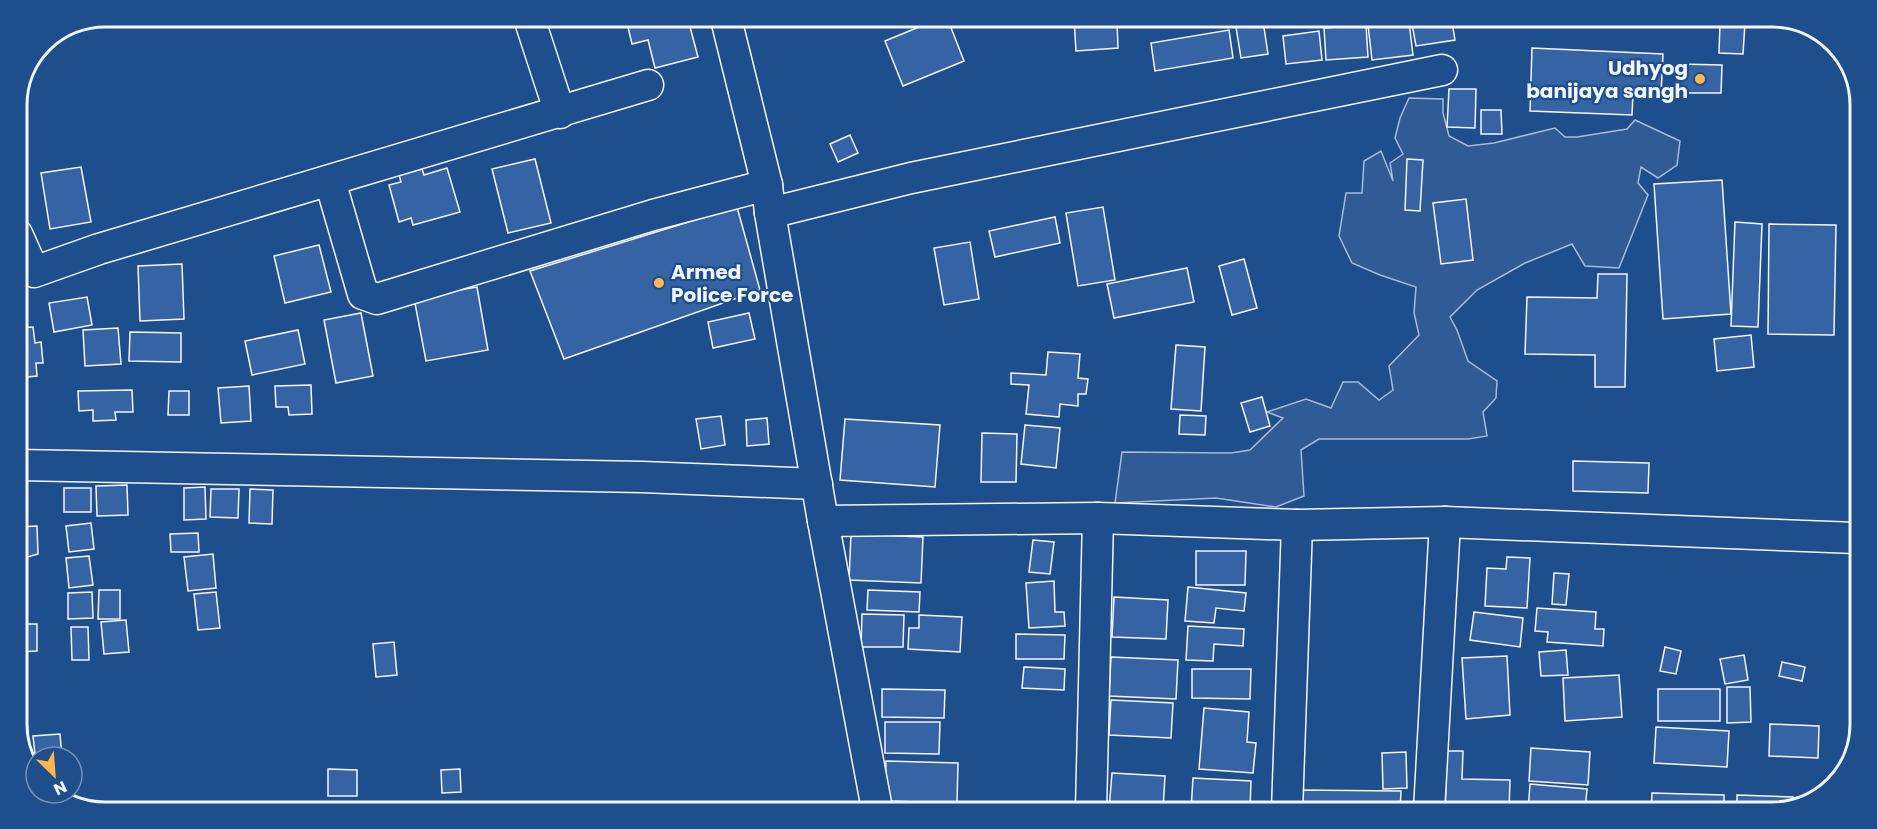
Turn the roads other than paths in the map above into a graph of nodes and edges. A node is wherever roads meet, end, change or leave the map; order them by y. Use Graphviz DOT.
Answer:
graph roads {
  1 [pos="532,27"];
  2 [pos="732,27"];
  3 [pos="1442,70"];
  4 [pos="648,85"];
  5 [pos="560,113"];
  6 [pos="330,181"];
  7 [pos="768,199"];
  8 [pos="27,256"];
  9 [pos="27,465"];
  10 [pos="817,484"];
  11 [pos="1098,518"];
  12 [pos="823,521"];
  13 [pos="1445,522"];
  14 [pos="1298,525"];
  15 [pos="1850,538"];
  16 [pos="877,802"];
  17 [pos="1091,802"];
  18 [pos="1287,802"];
  19 [pos="1429,802"];
  1 -- 5 [label="street"];
  2 -- 7 [label="street"];
  3 -- 7 [label="street"];
  4 -- 5 [label="street"];
  5 -- 6 [label="street"];
  6 -- 7 [label="street"];
  6 -- 8 [label="street"];
  7 -- 10 [label="street"];
  9 -- 10 [label="street"];
  10 -- 12 [label="street"];
  11 -- 12 [label="street"];
  11 -- 14 [label="street"];
  11 -- 17 [label="street"];
  12 -- 16 [label="street"];
  13 -- 14 [label="street"];
  13 -- 15 [label="street"];
  13 -- 19 [label="street"];
  14 -- 18 [label="street"];
}
